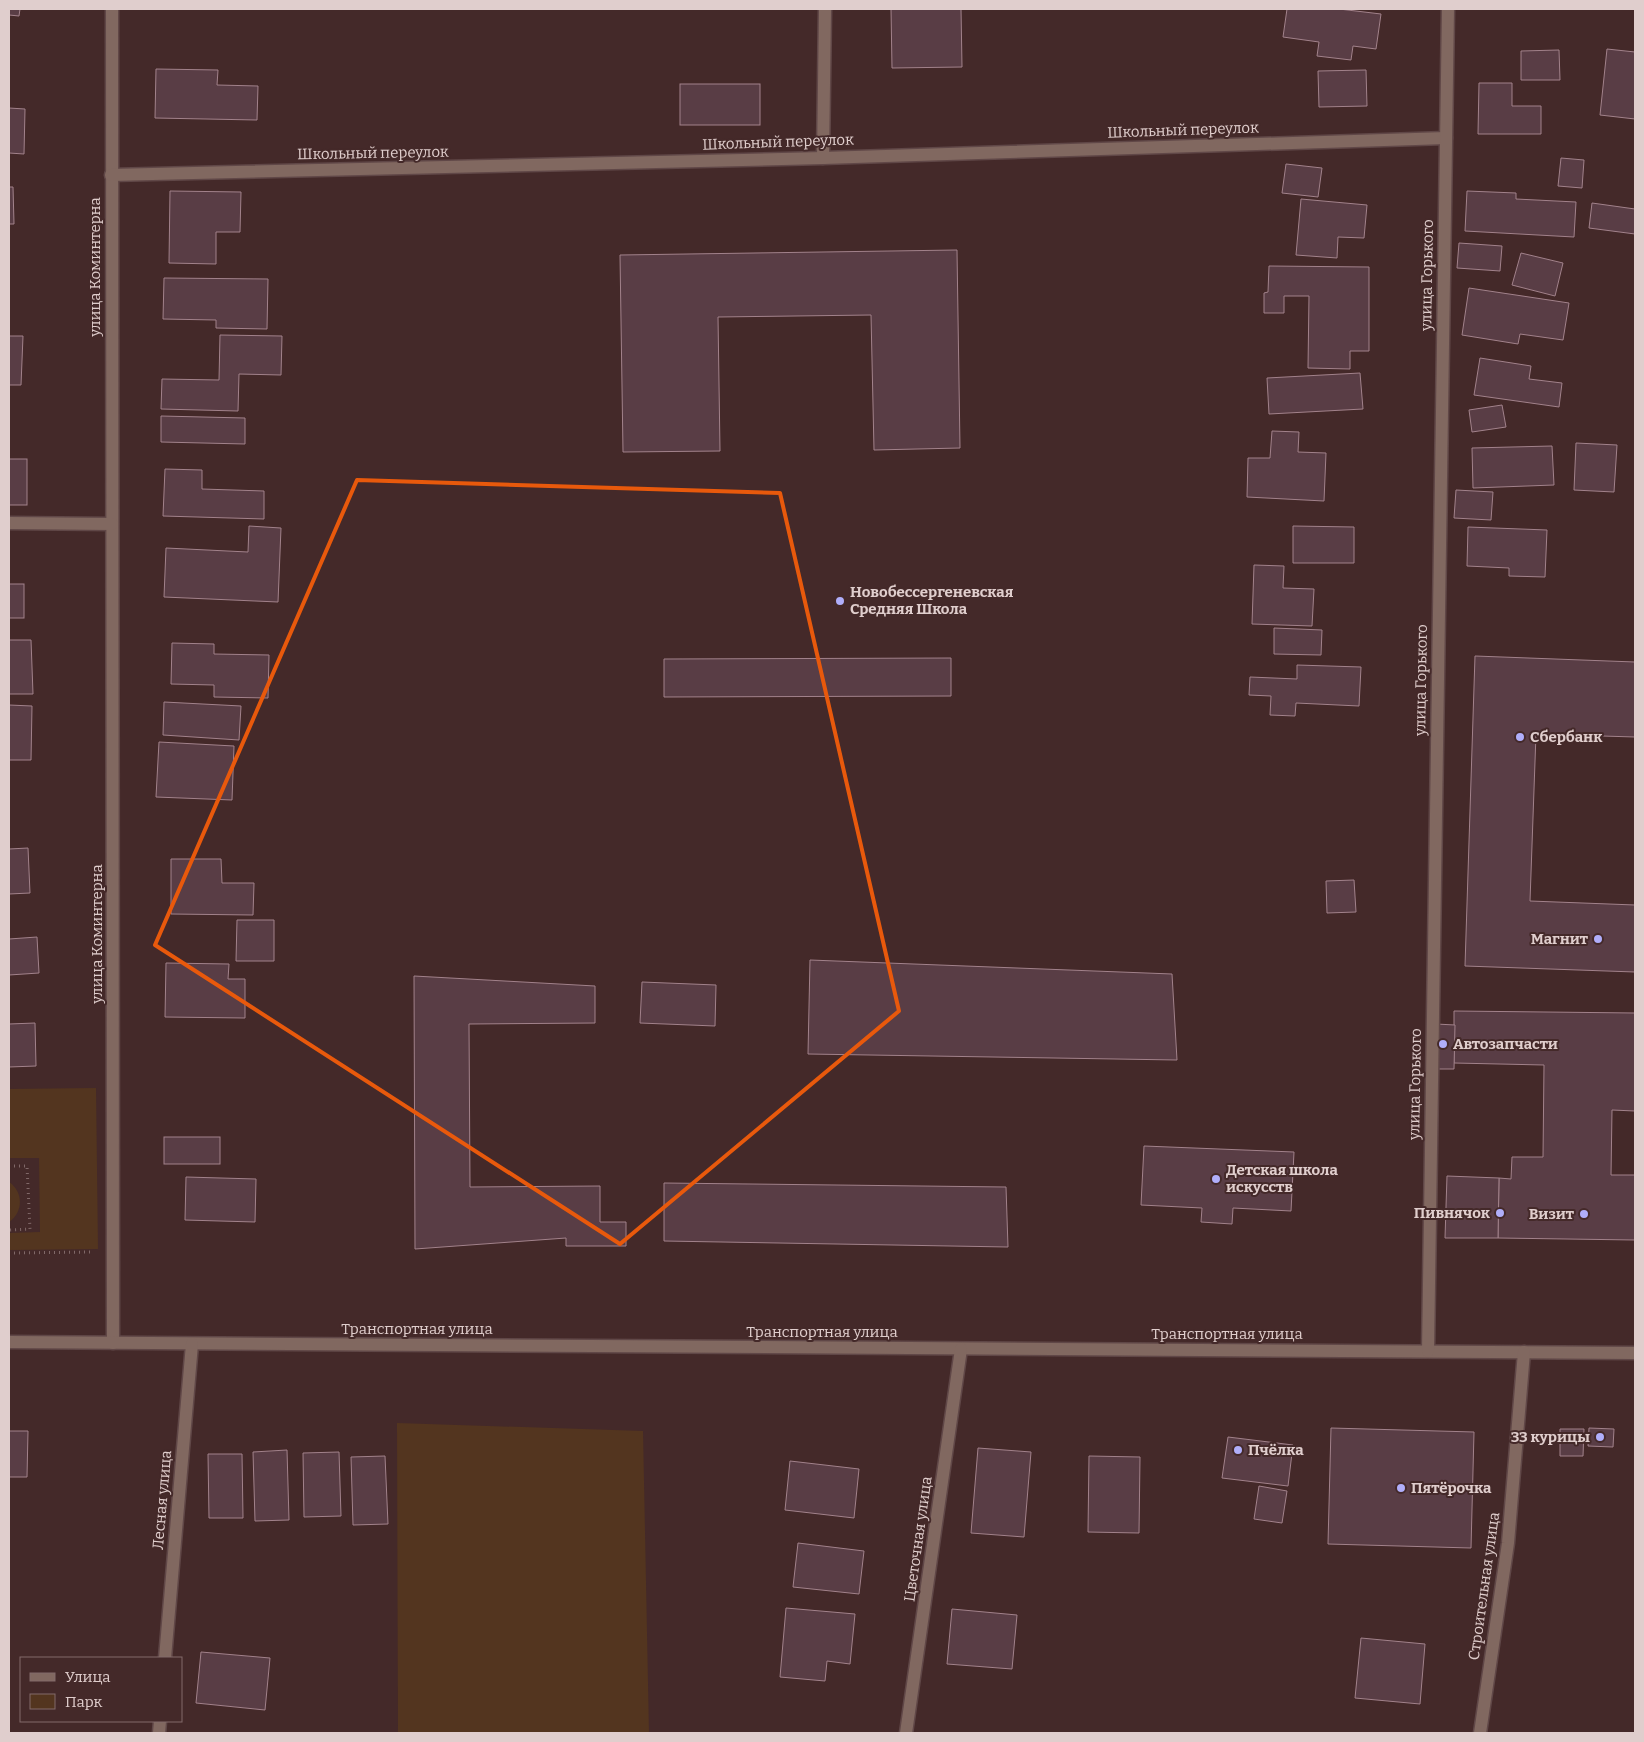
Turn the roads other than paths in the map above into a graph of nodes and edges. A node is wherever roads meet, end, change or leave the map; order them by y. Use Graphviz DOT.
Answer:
graph roads {
  1 [pos="112,9"];
  2 [pos="825,9"];
  3 [pos="1448,9"];
  4 [pos="1446,138"];
  5 [pos="823,158"];
  6 [pos="111,176"];
  7 [pos="9,523"];
  8 [pos="112,524"];
  9 [pos="9,1342"];
  10 [pos="113,1343"];
  11 [pos="192,1344"];
  12 [pos="961,1349"];
  13 [pos="1428,1351"];
  14 [pos="1524,1352"];
  15 [pos="1635,1353"];
  16 [pos="165,1657"];
  17 [pos="906,1733"];
  18 [pos="1480,1733"];
  1 -- 6 [label="street, улица Коминтерна"];
  2 -- 5 [label="street"];
  3 -- 4 [label="street, улица Горького"];
  4 -- 5 [label="street, Школьный переулок"];
  4 -- 13 [label="street, улица Горького"];
  5 -- 6 [label="street, Школьный переулок"];
  6 -- 8 [label="street, улица Коминтерна"];
  7 -- 8 [label="street"];
  8 -- 10 [label="street, улица Коминтерна"];
  9 -- 10 [label="street, Транспортная улица"];
  10 -- 11 [label="street, Транспортная улица"];
  11 -- 12 [label="street, Транспортная улица"];
  11 -- 16 [label="street, Лесная улица"];
  12 -- 13 [label="street, Транспортная улица"];
  12 -- 17 [label="street, Цветочная улица"];
  13 -- 14 [label="street, Транспортная улица"];
  14 -- 15 [label="street, Транспортная улица"];
  14 -- 18 [label="street, Строительная улица"];
}
